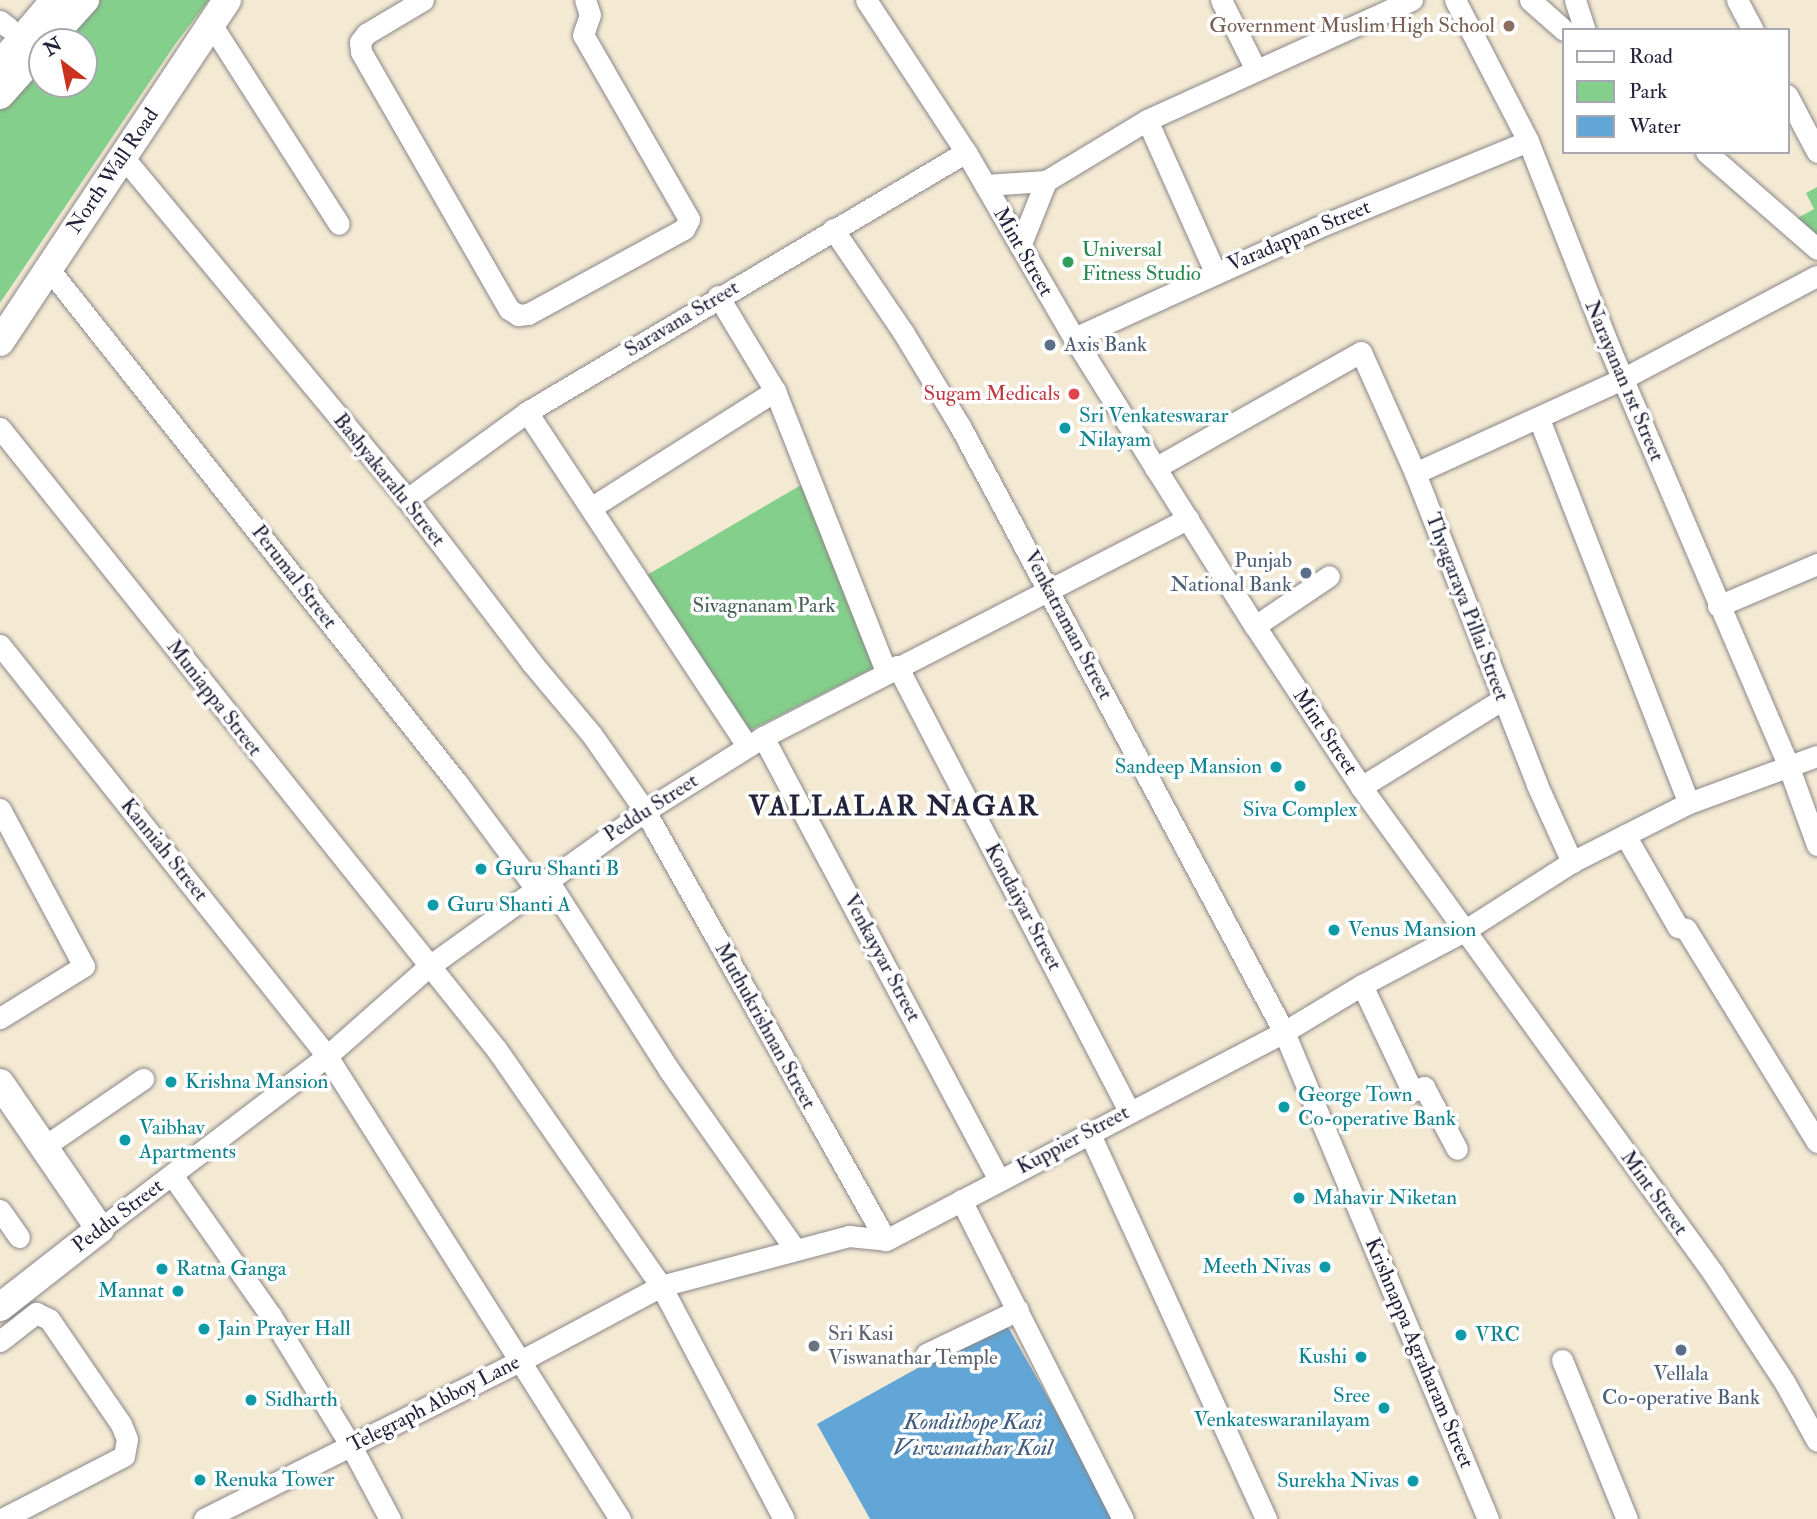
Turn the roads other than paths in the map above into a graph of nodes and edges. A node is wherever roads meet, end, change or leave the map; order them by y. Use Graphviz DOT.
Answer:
graph roads {
  1 [pos="34,0"];
  2 [pos="55,0"];
  3 [pos="85,0"];
  4 [pos="227,0"];
  5 [pos="423,0"];
  6 [pos="585,0"];
  7 [pos="866,0"];
  8 [pos="1221,0"];
  9 [pos="1412,0"];
  10 [pos="1455,0"];
  11 [pos="1530,0"];
  12 [pos="1575,0"];
  13 [pos="1738,0"];
  14 [pos="211,24"];
  15 [pos="60,28"];
  16 [pos="1562,28"];
  17 [pos="1584,28"];
  18 [pos="1752,28"];
  19 [pos="3,29"];
  20 [pos="28,64"];
  21 [pos="0,65"];
  22 [pos="1256,70"];
  23 [pos="0,95"];
  24 [pos="1789,99"];
  25 [pos="1147,120"];
  26 [pos="1528,141"];
  27 [pos="965,152"];
  28 [pos="1817,152"];
  29 [pos="1708,154"];
  30 [pos="123,157"];
  31 [pos="1046,181"];
  32 [pos="985,185"];
  33 [pos="339,224"];
  34 [pos="833,229"];
  35 [pos="1020,246"];
  36 [pos="1817,249"];
  37 [pos="48,268"];
  38 [pos="1215,272"];
  39 [pos="1817,276"];
  40 [pos="718,296"];
  41 [pos="1074,338"];
  42 [pos="0,342"];
  43 [pos="1624,378"];
  44 [pos="775,391"];
  45 [pos="527,412"];
  46 [pos="1539,419"];
  47 [pos="0,428"];
  48 [pos="1155,468"];
  49 [pos="1415,473"];
  50 [pos="407,499"];
  51 [pos="592,507"];
  52 [pos="1188,519"];
  53 [pos="1817,564"];
  54 [pos="1329,576"];
  55 [pos="1051,592"];
  56 [pos="1718,606"];
  57 [pos="1255,626"];
  58 [pos="0,645"];
  59 [pos="892,669"];
  60 [pos="1503,699"];
  61 [pos="755,741"];
  62 [pos="1817,756"];
  63 [pos="1788,765"];
  64 [pos="1361,787"];
  65 [pos="1689,803"];
  66 [pos="645,811"];
  67 [pos="3,822"];
  68 [pos="1625,835"];
  69 [pos="1817,845"];
  70 [pos="1572,862"];
  71 [pos="541,884"];
  72 [pos="1464,931"];
  73 [pos="428,967"];
  74 [pos="1362,985"];
  75 [pos="0,1018"];
  76 [pos="1284,1032"];
  77 [pos="327,1056"];
  78 [pos="144,1079"];
  79 [pos="0,1083"];
  80 [pos="1129,1111"];
  81 [pos="1089,1132"];
  82 [pos="1817,1142"];
  83 [pos="45,1146"];
  84 [pos="1457,1149"];
  85 [pos="172,1175"];
  86 [pos="999,1180"];
  87 [pos="961,1200"];
  88 [pos="0,1210"];
  89 [pos="100,1229"];
  90 [pos="19,1237"];
  91 [pos="886,1240"];
  92 [pos="795,1249"];
  93 [pos="662,1286"];
  94 [pos="0,1307"];
  95 [pos="1018,1310"];
  96 [pos="0,1341"];
  97 [pos="926,1354"];
  98 [pos="522,1360"];
  99 [pos="1562,1360"];
  100 [pos="1817,1441"];
  101 [pos="351,1446"];
  102 [pos="2,1519"];
  103 [pos="204,1519"];
  104 [pos="390,1519"];
  105 [pos="620,1519"];
  106 [pos="784,1519"];
  107 [pos="1123,1519"];
  108 [pos="1266,1519"];
  109 [pos="1488,1519"];
  110 [pos="1627,1519"];
  1 -- 19 [label="main road"];
  2 -- 21 [label="main road"];
  3 -- 15 [label="main road"];
  4 -- 14 [label="main road, North Wall Road"];
  5 -- 6 [label="street"];
  7 -- 27 [label="street, Mint Street"];
  8 -- 22 [label="street"];
  9 -- 22 [label="street"];
  10 -- 26 [label="street, Narayanan 1st Street"];
  11 -- 16 [label="street"];
  12 -- 17 [label="street"];
  13 -- 18 [label="street"];
  14 -- 30 [label="main road, North Wall Road"];
  14 -- 33 [label="street"];
  20 -- 23 [label="main road"];
  22 -- 25 [label="street"];
  24 -- 28 [label="street"];
  25 -- 31 [label="street"];
  25 -- 38 [label="street"];
  26 -- 38 [label="street, Varadappan Street"];
  26 -- 43 [label="street, Narayanan 1st Street"];
  27 -- 32 [label="street, Mint Street"];
  27 -- 34 [label="street, Saravana Street"];
  29 -- 36 [label="street"];
  30 -- 37 [label="main road, North Wall Road"];
  30 -- 50 [label="street, Bashyakaralu Street"];
  31 -- 32 [label="street"];
  31 -- 35 [label="street"];
  32 -- 35 [label="street, Mint Street"];
  34 -- 40 [label="street, Saravana Street"];
  34 -- 55 [label="street, Venkatraman Street"];
  35 -- 41 [label="street, Mint Street"];
  37 -- 42 [label="main road, North Wall Road"];
  37 -- 71 [label="street, Perumal Street"];
  38 -- 41 [label="street, Varadappan Street"];
  39 -- 43 [label="street"];
  40 -- 44 [label="street, Kondaiyar Street"];
  40 -- 45 [label="street, Saravana Street"];
  41 -- 48 [label="street, Mint Street"];
  43 -- 46 [label="street"];
  43 -- 56 [label="street, Narayanan 1st Street"];
  44 -- 51 [label="street"];
  44 -- 59 [label="street, Kondaiyar Street"];
  45 -- 50 [label="street, Saravana Street"];
  45 -- 51 [label="street, Venkayyar Street"];
  46 -- 49 [label="street"];
  46 -- 65 [label="street"];
  47 -- 73 [label="street, Muniappa Street"];
  48 -- 49 [label="street, Thyagaraya Pillai Street"];
  48 -- 52 [label="street, Mint Street"];
  49 -- 60 [label="street, Thyagaraya Pillai Street"];
  50 -- 66 [label="street, Bashyakaralu Street"];
  51 -- 61 [label="street, Venkayyar Street"];
  52 -- 55 [label="street, Peddu Street"];
  52 -- 57 [label="street, Mint Street"];
  53 -- 56 [label="street"];
  54 -- 57 [label="street"];
  55 -- 59 [label="street, Peddu Street"];
  55 -- 76 [label="street, Venkatraman Street"];
  56 -- 63 [label="street, Narayanan 1st Street"];
  57 -- 64 [label="street, Mint Street"];
  58 -- 77 [label="street, Kanniah Street"];
  59 -- 61 [label="street, Peddu Street"];
  59 -- 80 [label="street, Kondaiyar Street"];
  60 -- 64 [label="street"];
  60 -- 70 [label="street, Thyagaraya Pillai Street"];
  61 -- 66 [label="street, Peddu Street"];
  61 -- 86 [label="street, Venkayyar Street"];
  62 -- 63 [label="street, Kuppier Street"];
  63 -- 65 [label="street, Kuppier Street"];
  63 -- 69 [label="street, Narayanan 1st Street"];
  64 -- 72 [label="street, Mint Street"];
  65 -- 68 [label="street, Kuppier Street"];
  66 -- 71 [label="street, Peddu Street"];
  66 -- 91 [label="street, Muthukrishnan Street"];
  67 -- 75 [label="street"];
  68 -- 70 [label="street, Kuppier Street"];
  68 -- 82 [label="street"];
  70 -- 72 [label="street, Kuppier Street"];
  71 -- 73 [label="street, Peddu Street"];
  71 -- 92 [label="street, Perumal Street"];
  72 -- 74 [label="street, Kuppier Street"];
  72 -- 100 [label="street, Mint Street"];
  73 -- 77 [label="street, Peddu Street"];
  73 -- 93 [label="street, Muniappa Street"];
  74 -- 76 [label="street, Kuppier Street"];
  74 -- 84 [label="street"];
  76 -- 80 [label="street, Kuppier Street"];
  76 -- 109 [label="street, Krishnappa Agraharam Street"];
  77 -- 85 [label="street, Peddu Street"];
  77 -- 98 [label="street, Kanniah Street"];
  78 -- 83 [label="street"];
  79 -- 83 [label="main road"];
  80 -- 81 [label="street, Kuppier Street"];
  81 -- 86 [label="street, Kuppier Street"];
  81 -- 108 [label="street"];
  83 -- 89 [label="main road"];
  85 -- 89 [label="street, Peddu Street"];
  85 -- 101 [label="street"];
  86 -- 87 [label="street, Kuppier Street"];
  87 -- 91 [label="street, Kuppier Street"];
  87 -- 95 [label="street"];
  88 -- 90 [label="street"];
  89 -- 94 [label="main road, Peddu Street"];
  91 -- 92 [label="street"];
  92 -- 93 [label="street"];
  93 -- 98 [label="street, Telegraph Abboy Lane"];
  93 -- 106 [label="street, Muniappa Street"];
  95 -- 97 [label="street"];
  95 -- 107 [label="street"];
  96 -- 102 [label="street"];
  98 -- 101 [label="street, Telegraph Abboy Lane"];
  98 -- 105 [label="street, Kanniah Street"];
  99 -- 110 [label="street"];
  101 -- 103 [label="street, Telegraph Abboy Lane"];
  101 -- 104 [label="street"];
}
